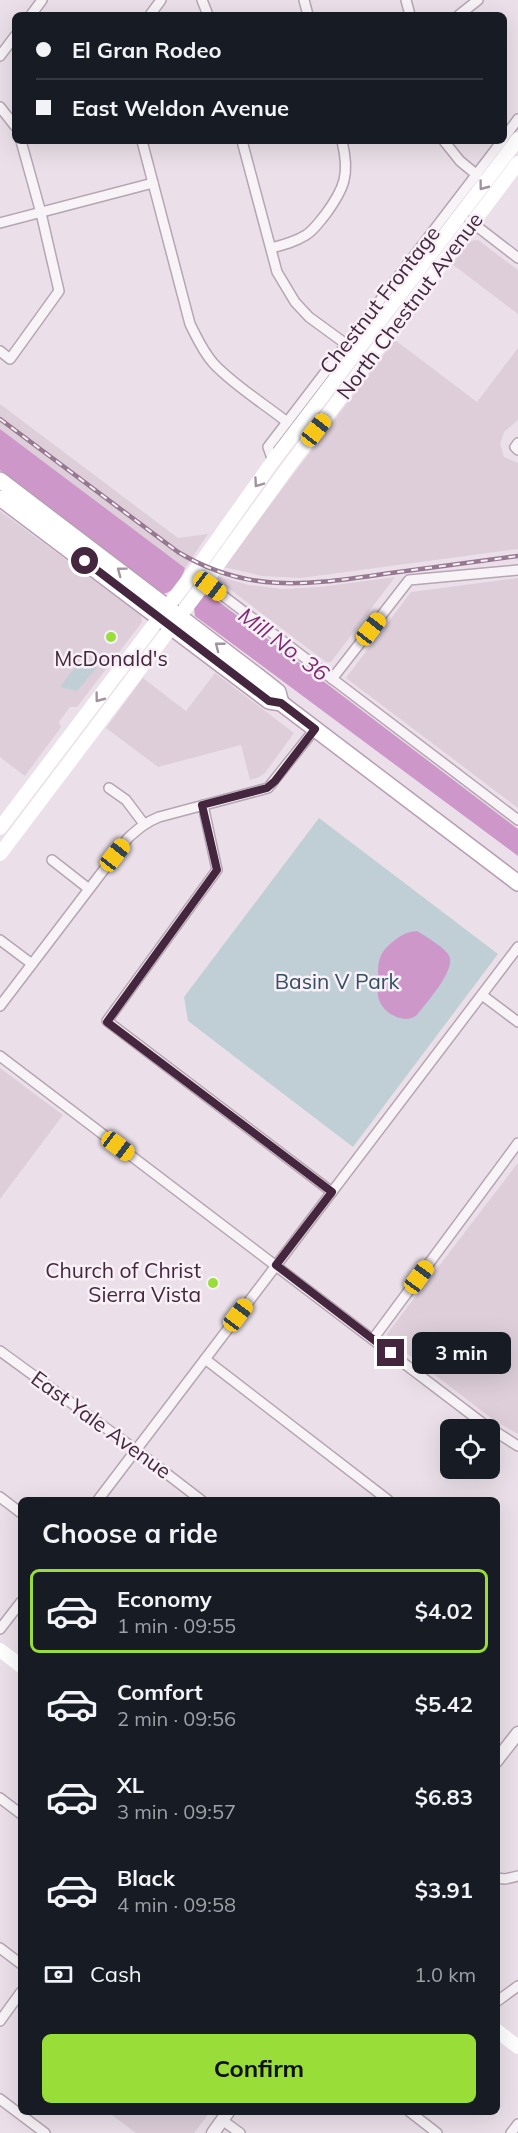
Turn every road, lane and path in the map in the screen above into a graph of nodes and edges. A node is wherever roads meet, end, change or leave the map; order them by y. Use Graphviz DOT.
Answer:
graph roads {
  1 [pos="478,0"];
  2 [pos="463,12"];
  3 [pos="12,40"];
  4 [pos="0,56"];
  5 [pos="0,107"];
  6 [pos="518,120"];
  7 [pos="12,122"];
  8 [pos="507,135"];
  9 [pos="518,139"];
  10 [pos="22,144"];
  11 [pos="143,144"];
  12 [pos="243,144"];
  13 [pos="343,144"];
  14 [pos="446,144"];
  15 [pos="500,144"];
  16 [pos="518,163"];
  17 [pos="477,175"];
  18 [pos="153,183"];
  19 [pos="41,213"];
  20 [pos="467,219"];
  21 [pos="0,224"];
  22 [pos="271,248"];
  23 [pos="518,258"];
  24 [pos="351,348"];
  25 [pos="0,351"];
  26 [pos="369,361"];
  27 [pos="304,421"];
  28 [pos="287,422"];
  29 [pos="273,461"];
  30 [pos="289,466"];
  31 [pos="0,480"];
  32 [pos="0,489"];
  33 [pos="0,498"];
  34 [pos="85,544"];
  35 [pos="205,558"];
  36 [pos="518,570"];
  37 [pos="201,587"];
  38 [pos="174,611"];
  39 [pos="332,679"];
  40 [pos="78,725"];
  41 [pos="315,729"];
  42 [pos="109,788"];
  43 [pos="202,805"];
  44 [pos="37,806"];
  45 [pos="518,820"];
  46 [pos="1,824"];
  47 [pos="144,824"];
  48 [pos="16,833"];
  49 [pos="0,854"];
  50 [pos="52,860"];
  51 [pos="518,883"];
  52 [pos="89,889"];
  53 [pos="0,940"];
  54 [pos="518,947"];
  55 [pos="32,964"];
  56 [pos="482,995"];
  57 [pos="0,1006"];
  58 [pos="518,1022"];
  59 [pos="0,1056"];
  60 [pos="517,1148"];
  61 [pos="332,1192"];
  62 [pos="276,1265"];
  63 [pos="373,1339"];
  64 [pos="0,1351"];
  65 [pos="205,1359"];
  66 [pos="518,1446"];
  67 [pos="136,1450"];
  68 [pos="0,1497"];
  69 [pos="100,1497"];
  70 [pos="197,1497"];
  71 [pos="384,1497"];
  72 [pos="18,1511"];
  73 [pos="18,1606"];
  74 [pos="0,1629"];
  75 [pos="0,1650"];
  76 [pos="18,1664"];
  77 [pos="518,1733"];
  78 [pos="500,1756"];
  79 [pos="0,1798"];
  80 [pos="18,1812"];
  81 [pos="518,1876"];
  82 [pos="500,1879"];
  83 [pos="0,1948"];
  84 [pos="18,1962"];
  85 [pos="518,1986"];
  86 [pos="18,1996"];
  87 [pos="500,1999"];
  88 [pos="0,2021"];
  89 [pos="500,2033"];
  90 [pos="518,2047"];
  91 [pos="0,2099"];
  92 [pos="18,2113"];
  93 [pos="21,2115"];
  94 [pos="414,2115"];
  95 [pos="225,2116"];
  96 [pos="518,2124"];
  97 [pos="45,2133"];
  98 [pos="213,2133"];
  99 [pos="240,2133"];
  100 [pos="437,2133"];
  101 [pos="511,2133"];
  1 -- 2 [label="street"];
  3 -- 4 [label="street"];
  5 -- 7 [label="street"];
  6 -- 8 [label="street, Chestnut Frontage"];
  9 -- 20 [label="main road, North Chestnut Avenue, one-way"];
  10 -- 19 [label="street"];
  11 -- 18 [label="street"];
  12 -- 22 [label="street"];
  13 -- 22 [label="street"];
  14 -- 17 [label="street"];
  15 -- 17 [label="street, Chestnut Frontage"];
  16 -- 20 [label="main road, North Chestnut Avenue"];
  17 -- 24 [label="street, Chestnut Frontage"];
  18 -- 19 [label="street"];
  18 -- 28 [label="street"];
  19 -- 21 [label="street"];
  19 -- 25 [label="street"];
  20 -- 23 [label="street"];
  20 -- 24 [label="main road, North Chestnut Avenue"];
  20 -- 26 [label="main road, North Chestnut Avenue"];
  22 -- 24 [label="street"];
  24 -- 26 [label="street"];
  24 -- 27 [label="main road, North Chestnut Avenue"];
  24 -- 28 [label="street, Chestnut Frontage"];
  26 -- 30 [label="main road, North Chestnut Avenue"];
  27 -- 29 [label="main road, North Chestnut Avenue"];
  27 -- 30 [label="main road"];
  28 -- 29 [label="street, Chestnut Frontage"];
  29 -- 35 [label="main road, North Chestnut Avenue, one-way"];
  30 -- 37 [label="main road, North Chestnut Avenue"];
  31 -- 34 [label="main road"];
  32 -- 34 [label="main road"];
  33 -- 38 [label="main road"];
  38 -- 34 [label="main road, one-way"];
  35 -- 37 [label="main road"];
  35 -- 38 [label="main road, North Chestnut Avenue"];
  36 -- 39 [label="street"];
  37 -- 38 [label="main road, North Chestnut Avenue"];
  37 -- 39 [label="street"];
  38 -- 40 [label="main road, North Chestnut Avenue, one-way"];
  38 -- 41 [label="main road"];
  38 -- 44 [label="main road, North Chestnut Avenue"];
  39 -- 45 [label="street"];
  40 -- 44 [label="main road"];
  40 -- 46 [label="main road, North Chestnut Avenue"];
  41 -- 43 [label="street"];
  41 -- 51 [label="main road"];
  42 -- 47 [label="street"];
  43 -- 47 [label="street"];
  43 -- 61 [label="street"];
  44 -- 48 [label="main road, North Chestnut Avenue"];
  46 -- 48 [label="street"];
  47 -- 52 [label="street"];
  48 -- 49 [label="main road, North Chestnut Avenue"];
  50 -- 52 [label="street"];
  52 -- 55 [label="street"];
  53 -- 55 [label="street"];
  54 -- 56 [label="street"];
  55 -- 57 [label="street"];
  56 -- 58 [label="street"];
  56 -- 61 [label="street"];
  59 -- 62 [label="street"];
  60 -- 63 [label="street"];
  61 -- 62 [label="street"];
  62 -- 63 [label="street"];
  62 -- 65 [label="street"];
  63 -- 66 [label="street"];
  64 -- 67 [label="street, East Yale Avenue"];
  65 -- 67 [label="street"];
  65 -- 71 [label="street"];
  67 -- 69 [label="street"];
  67 -- 70 [label="street, East Yale Avenue"];
  68 -- 72 [label="street"];
  73 -- 74 [label="street"];
  75 -- 76 [label="main road"];
  77 -- 78 [label="street"];
  79 -- 80 [label="street"];
  81 -- 82 [label="street"];
  83 -- 84 [label="street"];
  85 -- 87 [label="street"];
  86 -- 88 [label="street"];
  89 -- 90 [label="main road"];
  91 -- 92 [label="street"];
  93 -- 97 [label="street"];
  94 -- 100 [label="street"];
  95 -- 98 [label="street"];
  95 -- 99 [label="street"];
  96 -- 101 [label="street"];
}
